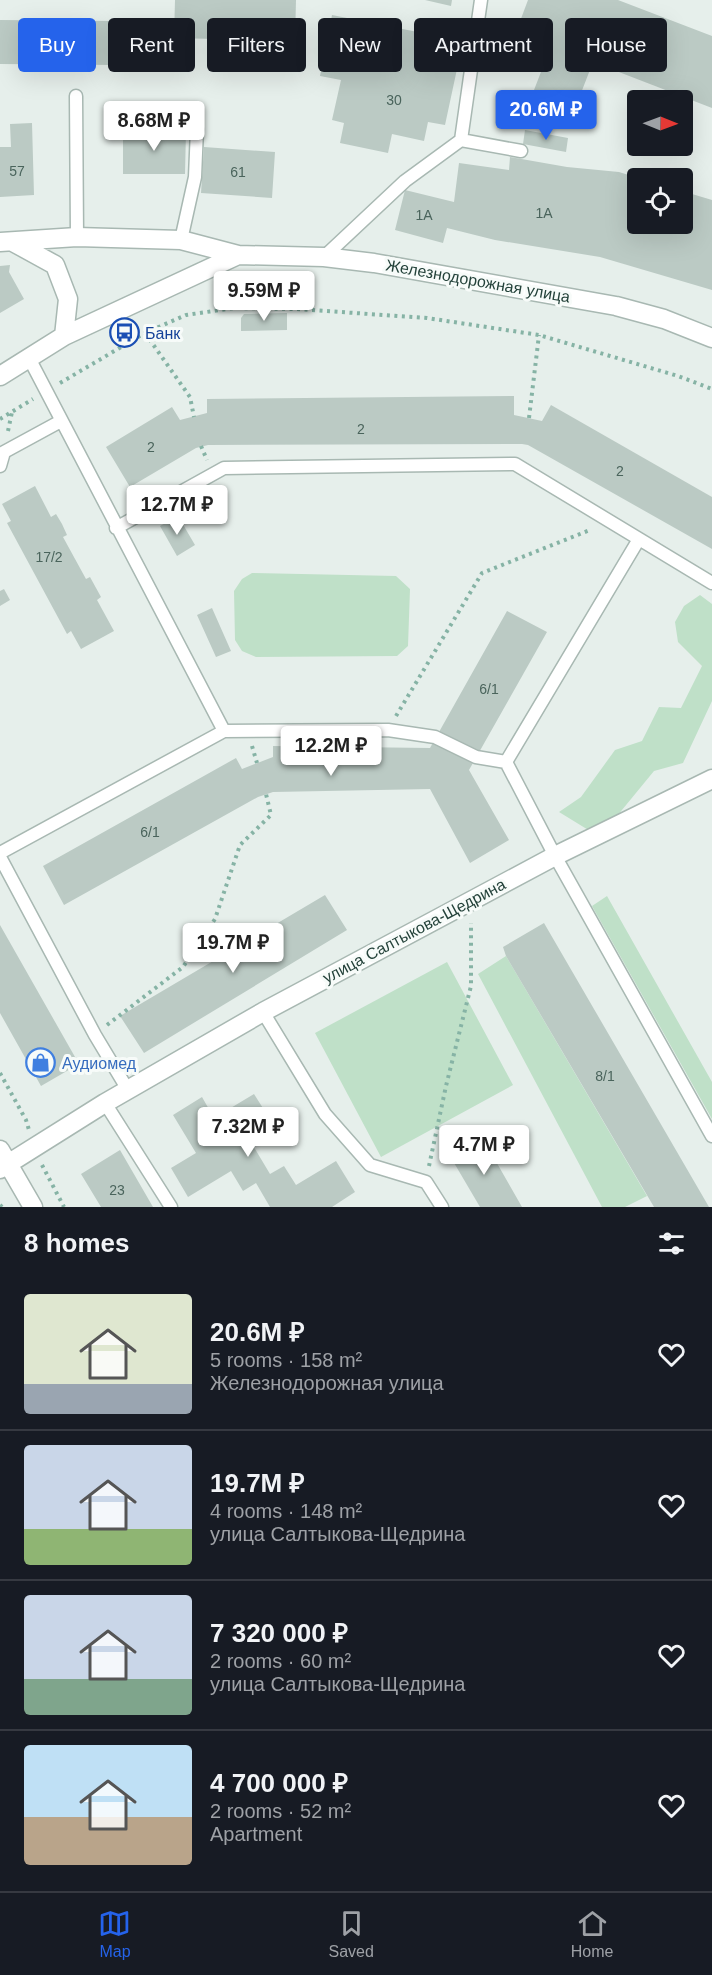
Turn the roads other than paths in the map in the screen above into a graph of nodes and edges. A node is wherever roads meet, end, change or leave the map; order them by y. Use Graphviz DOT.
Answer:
graph roads {
  1 [pos="481,0"];
  2 [pos="76,96"];
  3 [pos="197,129"];
  4 [pos="461,140"];
  5 [pos="521,151"];
  6 [pos="77,237"];
  7 [pos="181,240"];
  8 [pos="6,242"];
  9 [pos="238,255"];
  10 [pos="324,257"];
  11 [pos="64,336"];
  12 [pos="712,338"];
  13 [pos="29,358"];
  14 [pos="0,376"];
  15 [pos="61,421"];
  16 [pos="0,466"];
  17 [pos="116,528"];
  18 [pos="639,539"];
  19 [pos="712,583"];
  20 [pos="224,731"];
  21 [pos="506,762"];
  22 [pos="712,779"];
  23 [pos="0,855"];
  24 [pos="555,856"];
  25 [pos="263,1012"];
  26 [pos="128,1090"];
  27 [pos="105,1103"];
  28 [pos="712,1136"];
  29 [pos="2,1160"];
  30 [pos="33,1207"];
  31 [pos="171,1207"];
  32 [pos="442,1207"];
  1 -- 4 [label="lane"];
  2 -- 6 [label="lane"];
  3 -- 7 [label="lane"];
  4 -- 5 [label="lane"];
  4 -- 10 [label="lane"];
  6 -- 7 [label="street"];
  6 -- 8 [label="street"];
  7 -- 9 [label="street"];
  8 -- 11 [label="street"];
  9 -- 10 [label="street, Железнодорожная улица"];
  9 -- 11 [label="street"];
  10 -- 12 [label="street, Железнодорожная улица"];
  11 -- 13 [label="street"];
  13 -- 14 [label="street"];
  13 -- 15 [label="lane"];
  15 -- 16 [label="lane"];
  15 -- 17 [label="lane"];
  17 -- 18 [label="lane"];
  17 -- 20 [label="lane"];
  18 -- 19 [label="lane"];
  18 -- 21 [label="lane"];
  20 -- 21 [label="lane"];
  20 -- 23 [label="lane"];
  21 -- 24 [label="lane"];
  22 -- 24 [label="street, улица Салтыкова-Щедрина"];
  23 -- 26 [label="lane"];
  24 -- 25 [label="street, улица Салтыкова-Щедрина"];
  24 -- 28 [label="lane"];
  25 -- 26 [label="street, улица Салтыкова-Щедрина"];
  25 -- 32 [label="lane"];
  26 -- 27 [label="street, улица Салтыкова-Щедрина"];
  27 -- 29 [label="street, улица Салтыкова-Щедрина"];
  27 -- 31 [label="lane"];
  29 -- 30 [label="street"];
}
